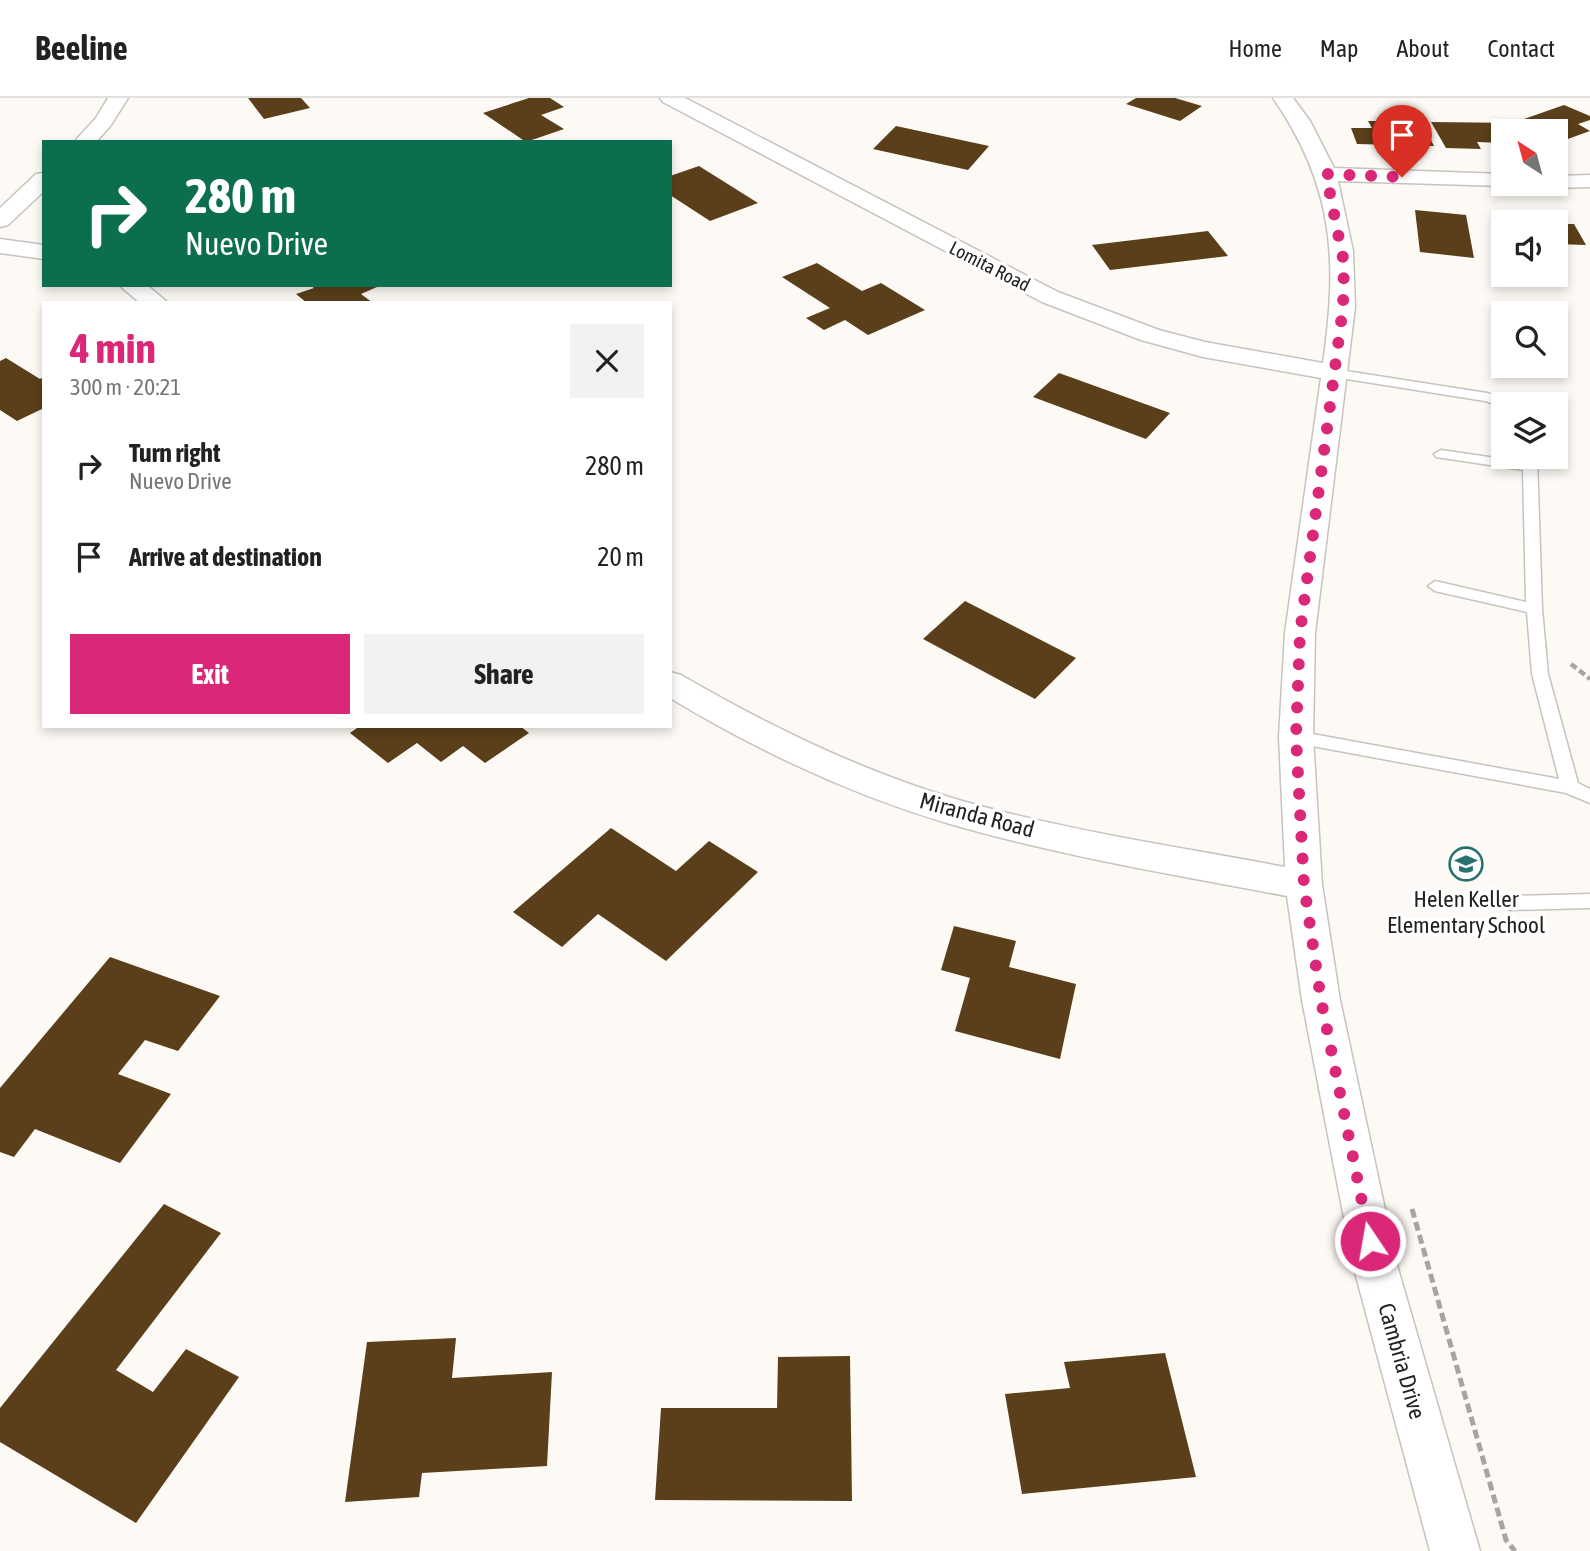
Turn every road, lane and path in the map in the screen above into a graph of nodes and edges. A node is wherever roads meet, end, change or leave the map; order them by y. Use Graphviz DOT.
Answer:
graph roads {
  1 [pos="118,98"];
  2 [pos="670,98"];
  3 [pos="1283,98"];
  4 [pos="86,140"];
  5 [pos="1326,174"];
  6 [pos="1491,180"];
  7 [pos="1590,181"];
  8 [pos="1568,182"];
  9 [pos="41,185"];
  10 [pos="0,219"];
  11 [pos="0,246"];
  12 [pos="42,253"];
  13 [pos="134,287"];
  14 [pos="153,301"];
  15 [pos="1332,373"];
  16 [pos="1491,398"];
  17 [pos="1441,454"];
  18 [pos="1491,458"];
  19 [pos="1530,469"];
  20 [pos="1435,586"];
  21 [pos="1534,609"];
  22 [pos="1570,664"];
  23 [pos="1590,679"];
  24 [pos="672,684"];
  25 [pos="1296,737"];
  26 [pos="1570,787"];
  27 [pos="1590,797"];
  28 [pos="1304,885"];
  29 [pos="1590,901"];
  30 [pos="1510,903"];
  31 [pos="1409,1197"];
  32 [pos="1455,1551"];
  33 [pos="1515,1551"];
  1 -- 4 [label="street"];
  2 -- 15 [label="street, Lomita Road"];
  3 -- 5 [label="street, Cambria Drive"];
  5 -- 6 [label="street"];
  5 -- 15 [label="street, Cambria Drive"];
  7 -- 8 [label="street"];
  9 -- 10 [label="street"];
  11 -- 12 [label="street"];
  13 -- 14 [label="street"];
  15 -- 16 [label="lane"];
  15 -- 25 [label="street, Cambria Drive"];
  17 -- 18 [label="lane"];
  19 -- 21 [label="lane"];
  20 -- 21 [label="lane"];
  21 -- 26 [label="lane"];
  22 -- 23 [label="path"];
  24 -- 28 [label="street, Miranda Road"];
  25 -- 26 [label="lane"];
  25 -- 28 [label="street, Cambria Drive"];
  26 -- 27 [label="lane"];
  28 -- 32 [label="street, Cambria Drive"];
  29 -- 30 [label="lane"];
  31 -- 33 [label="path"];
}
